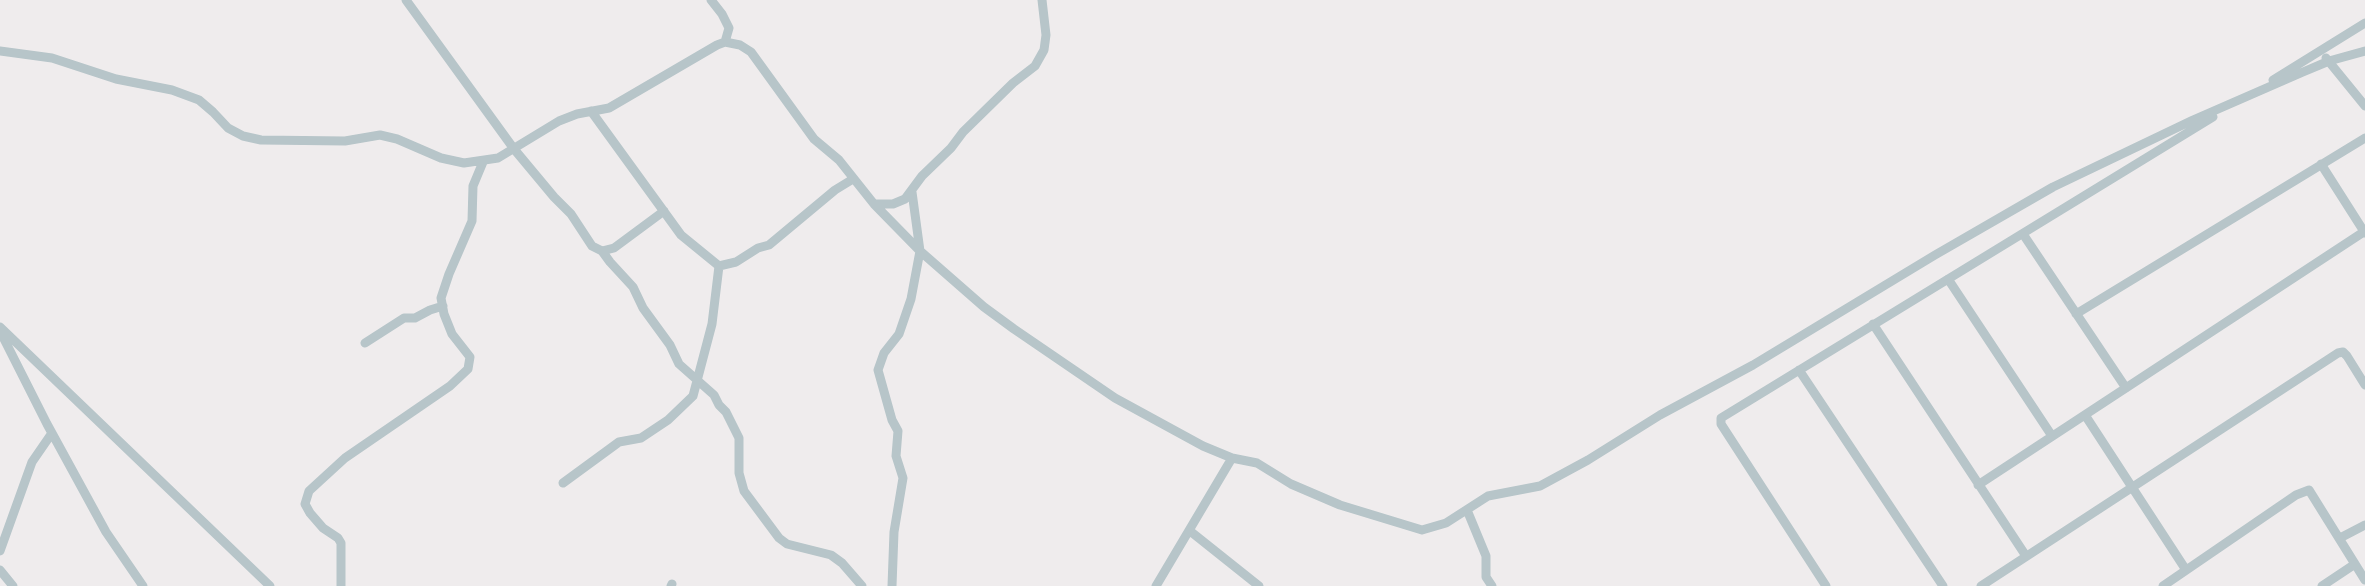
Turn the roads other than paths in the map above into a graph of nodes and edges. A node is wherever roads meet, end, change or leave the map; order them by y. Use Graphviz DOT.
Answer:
graph roads {
  1 [pos="406,0"];
  2 [pos="712,0"];
  3 [pos="1042,0"];
  4 [pos="2365,23"];
  5 [pos="726,42"];
  6 [pos="0,51"];
  7 [pos="2319,51"];
  8 [pos="2365,52"];
  9 [pos="2329,61"];
  10 [pos="2243,98"];
  11 [pos="2365,106"];
  12 [pos="591,111"];
  13 [pos="2365,138"];
  14 [pos="514,149"];
  15 [pos="483,162"];
  16 [pos="2322,164"];
  17 [pos="853,179"];
  18 [pos="912,192"];
  19 [pos="874,204"];
  20 [pos="664,211"];
  21 [pos="2365,232"];
  22 [pos="2023,234"];
  23 [pos="602,251"];
  24 [pos="920,251"];
  25 [pos="719,266"];
  26 [pos="1948,279"];
  27 [pos="443,306"];
  28 [pos="2076,314"];
  29 [pos="1874,324"];
  30 [pos="0,327"];
  31 [pos="0,331"];
  32 [pos="365,343"];
  33 [pos="1800,370"];
  34 [pos="697,382"];
  35 [pos="2365,385"];
  36 [pos="2126,388"];
  37 [pos="2085,415"];
  38 [pos="52,433"];
  39 [pos="2052,436"];
  40 [pos="1232,458"];
  41 [pos="563,483"];
  42 [pos="1978,485"];
  43 [pos="2132,488"];
  44 [pos="1467,510"];
  45 [pos="2365,525"];
  46 [pos="1190,532"];
  47 [pos="2340,538"];
  48 [pos="0,550"];
  49 [pos="2026,556"];
  50 [pos="2355,564"];
  51 [pos="0,570"];
  52 [pos="2186,570"];
  53 [pos="2365,580"];
  54 [pos="267,585"];
  55 [pos="13,586"];
  56 [pos="143,586"];
  57 [pos="341,586"];
  58 [pos="862,586"];
  59 [pos="892,586"];
  60 [pos="1156,586"];
  61 [pos="1259,586"];
  62 [pos="1492,586"];
  63 [pos="1826,586"];
  64 [pos="1943,586"];
  65 [pos="1981,586"];
  66 [pos="2163,586"];
  67 [pos="2322,586"];
  1 -- 14 [label="street"];
  2 -- 5 [label="street"];
  3 -- 18 [label="street"];
  4 -- 7 [label="street"];
  5 -- 12 [label="street"];
  5 -- 17 [label="street"];
  6 -- 15 [label="street"];
  7 -- 9 [label="street"];
  7 -- 10 [label="street"];
  8 -- 9 [label="street"];
  9 -- 10 [label="street"];
  9 -- 11 [label="street"];
  10 -- 22 [label="street"];
  10 -- 44 [label="street"];
  12 -- 14 [label="street"];
  12 -- 20 [label="street"];
  13 -- 16 [label="street"];
  14 -- 15 [label="street"];
  14 -- 23 [label="street"];
  15 -- 27 [label="street"];
  16 -- 21 [label="street"];
  16 -- 28 [label="street"];
  17 -- 19 [label="street"];
  17 -- 25 [label="street"];
  18 -- 19 [label="street"];
  18 -- 24 [label="street"];
  19 -- 24 [label="street"];
  20 -- 23 [label="street"];
  20 -- 25 [label="street"];
  21 -- 36 [label="street"];
  22 -- 26 [label="street"];
  22 -- 28 [label="street"];
  23 -- 34 [label="street"];
  24 -- 40 [label="street"];
  24 -- 59 [label="street"];
  25 -- 34 [label="street"];
  26 -- 29 [label="street"];
  26 -- 39 [label="street"];
  27 -- 32 [label="street"];
  27 -- 57 [label="street"];
  28 -- 36 [label="street"];
  29 -- 33 [label="street"];
  29 -- 42 [label="street"];
  30 -- 54 [label="street"];
  31 -- 38 [label="street"];
  33 -- 63 [label="street"];
  33 -- 64 [label="street"];
  34 -- 41 [label="street"];
  34 -- 58 [label="street"];
  35 -- 43 [label="street"];
  36 -- 37 [label="street"];
  37 -- 39 [label="street"];
  37 -- 43 [label="street"];
  38 -- 48 [label="street"];
  38 -- 56 [label="street"];
  39 -- 42 [label="street"];
  40 -- 44 [label="street"];
  40 -- 46 [label="street"];
  42 -- 49 [label="street"];
  43 -- 49 [label="street"];
  43 -- 52 [label="street"];
  44 -- 62 [label="street"];
  45 -- 47 [label="street"];
  46 -- 60 [label="street"];
  46 -- 61 [label="street"];
  47 -- 50 [label="street"];
  47 -- 52 [label="street"];
  49 -- 65 [label="street"];
  50 -- 53 [label="street"];
  50 -- 67 [label="street"];
  51 -- 55 [label="street"];
  52 -- 66 [label="street"];
}
